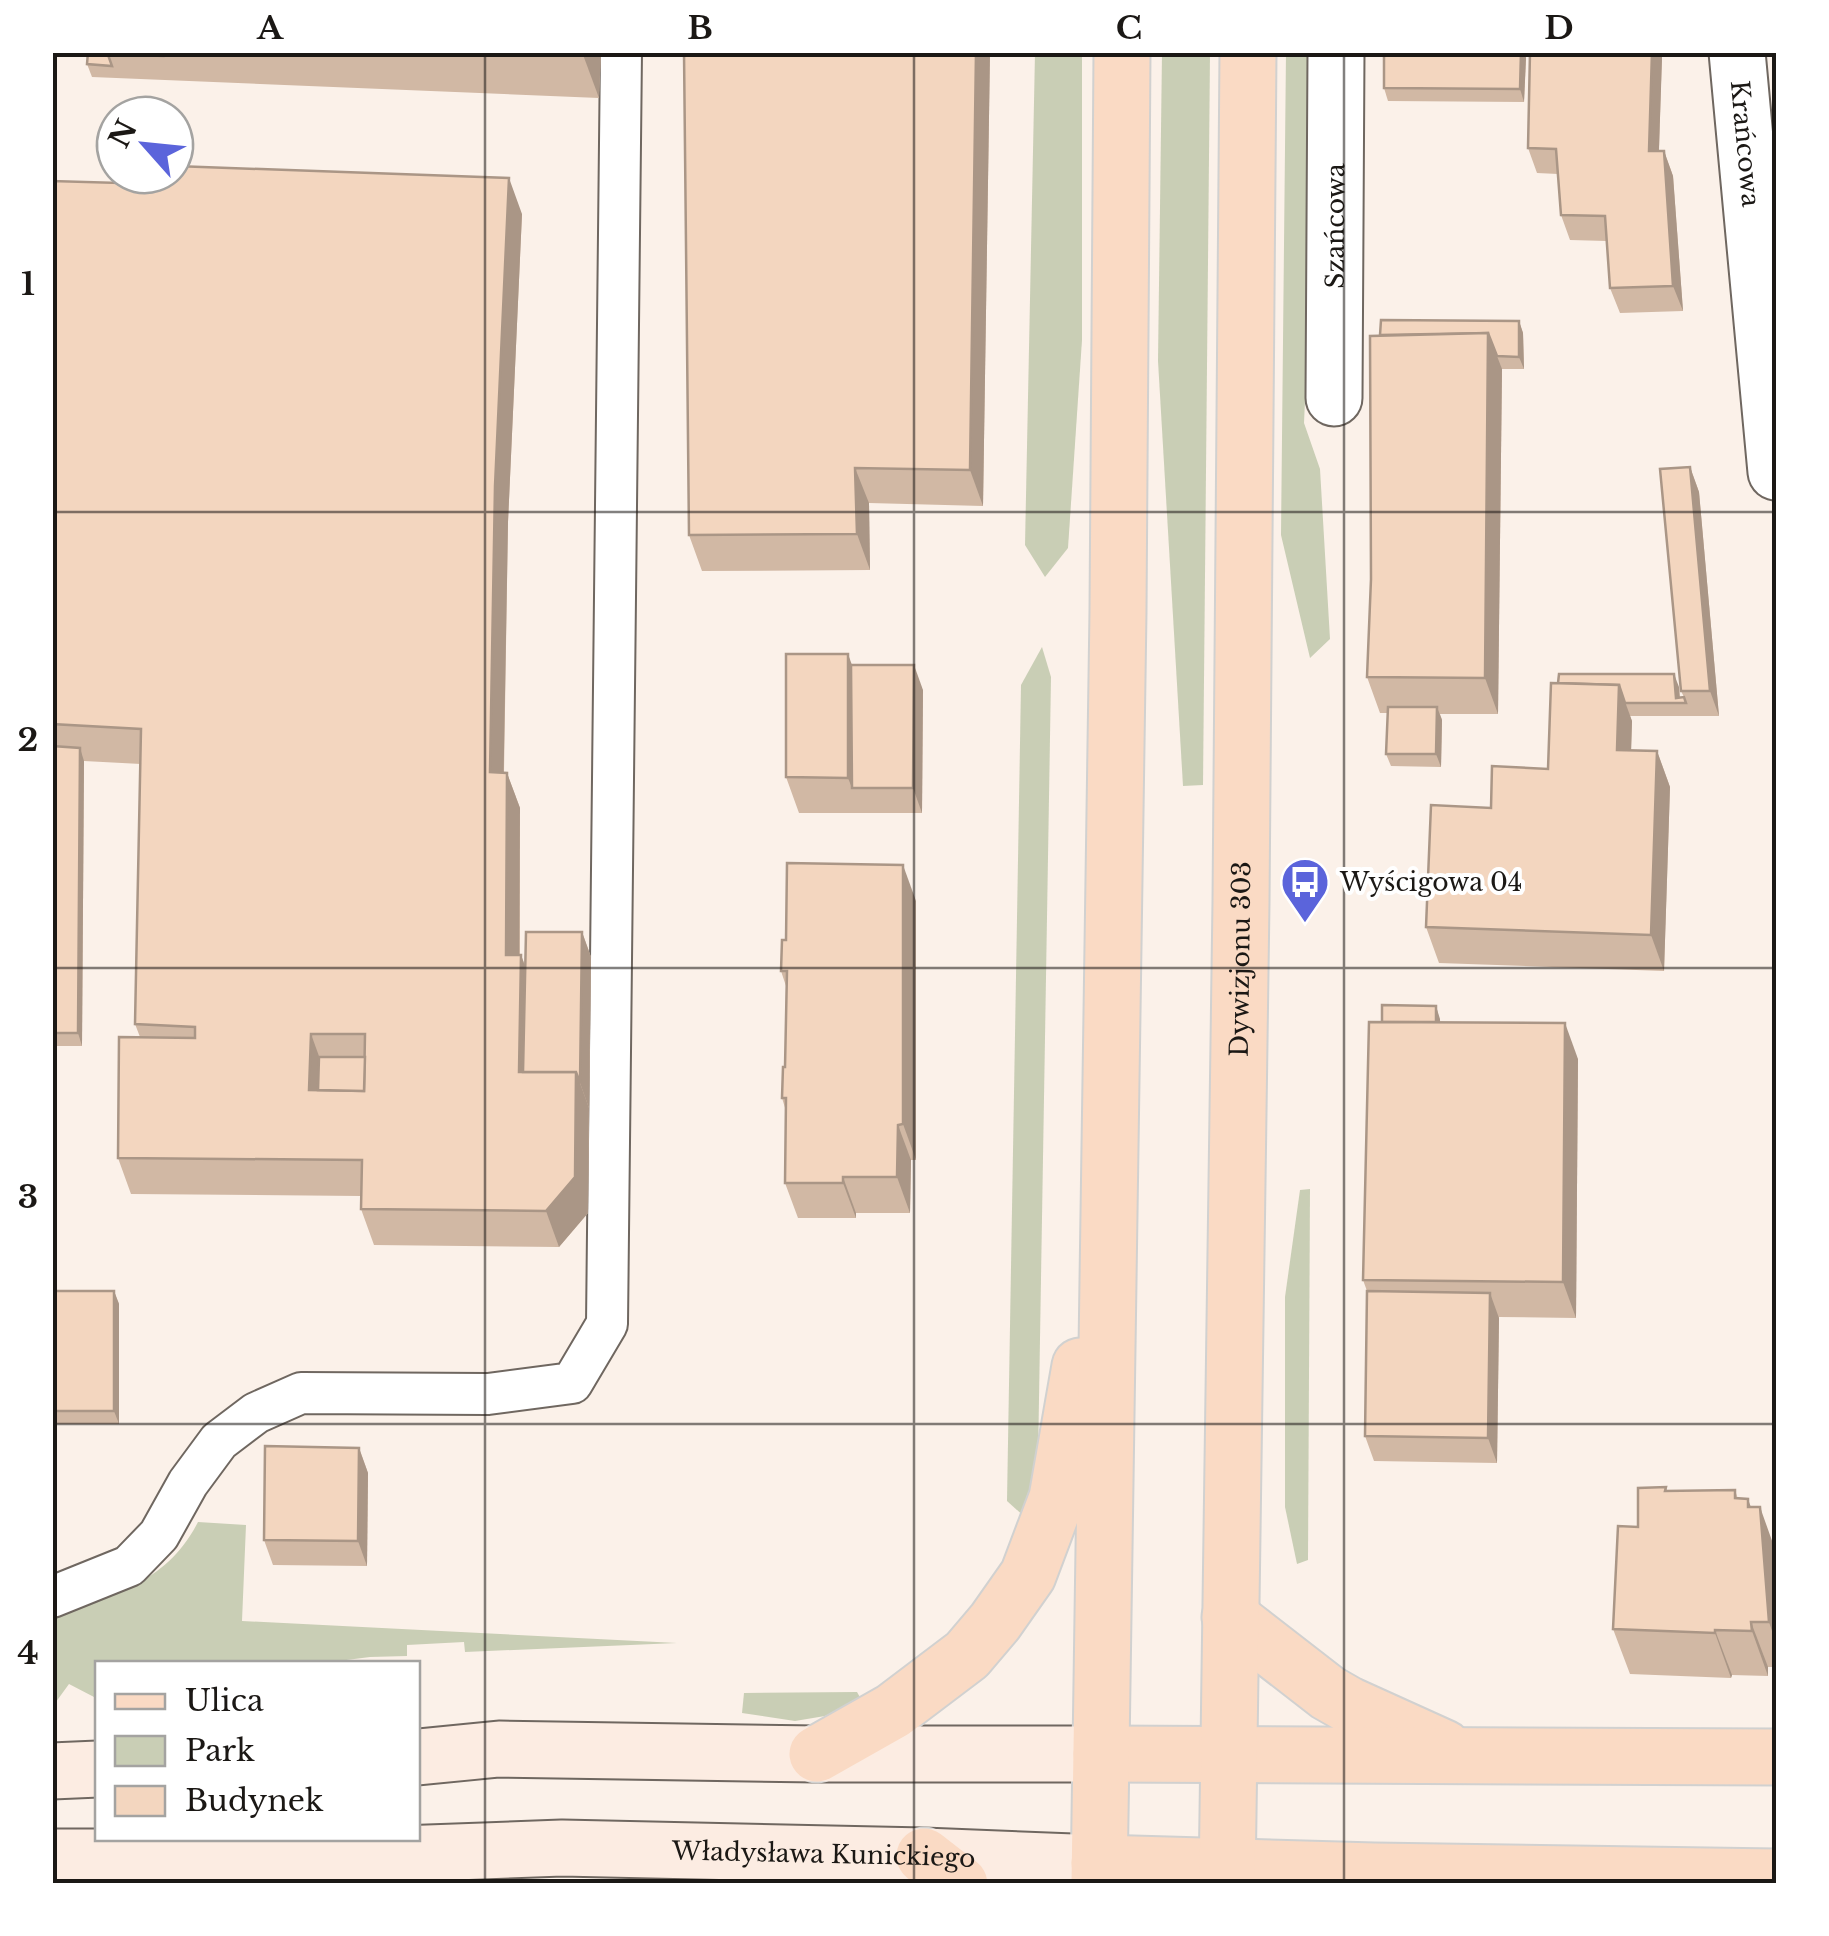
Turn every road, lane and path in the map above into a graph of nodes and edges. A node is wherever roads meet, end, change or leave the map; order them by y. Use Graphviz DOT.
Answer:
graph roads {
  1 [pos="621,52"];
  2 [pos="1122,52"];
  3 [pos="1248,52"];
  4 [pos="1336,52"];
  5 [pos="1737,52"];
  6 [pos="1764,196"];
  7 [pos="1334,398"];
  8 [pos="1776,472"];
  9 [pos="1110,1196"];
  10 [pos="52,1597"];
  11 [pos="1230,1618"];
  12 [pos="817,1754"];
  13 [pos="1100,1754"];
  14 [pos="1457,1754"];
  15 [pos="1229,1755"];
  16 [pos="420,1757"];
  17 [pos="1776,1757"];
  18 [pos="95,1769"];
  19 [pos="52,1770"];
  20 [pos="52,1857"];
  21 [pos="316,1870"];
  22 [pos="942,1870"];
  23 [pos="1099,1873"];
  24 [pos="1227,1875"];
  25 [pos="1776,1877"];
  26 [pos="1598,1879"];
  1 -- 10 [label="lane"];
  2 -- 9 [label="main road"];
  3 -- 11 [label="main road, Dywizjonu 303"];
  4 -- 7 [label="street, Szańcowa"];
  5 -- 6 [label="street, Krańcowa"];
  6 -- 8 [label="street, Krańcowa"];
  9 -- 12 [label="main road"];
  9 -- 13 [label="main road"];
  11 -- 14 [label="main road"];
  11 -- 15 [label="main road, Dywizjonu 303"];
  12 -- 13 [label="main road"];
  12 -- 16 [label="main road"];
  13 -- 15 [label="main road"];
  13 -- 23 [label="main road"];
  14 -- 15 [label="main road"];
  14 -- 17 [label="main road"];
  15 -- 24 [label="main road, Dywizjonu 303"];
  18 -- 19 [label="main road"];
  20 -- 21 [label="main road, Władysława Kunickiego"];
  21 -- 22 [label="main road, Władysława Kunickiego"];
  22 -- 23 [label="main road, Władysława Kunickiego"];
  23 -- 24 [label="main road, Władysława Kunickiego"];
  24 -- 26 [label="main road, Władysława Kunickiego"];
  25 -- 26 [label="main road, Władysława Kunickiego"];
}
